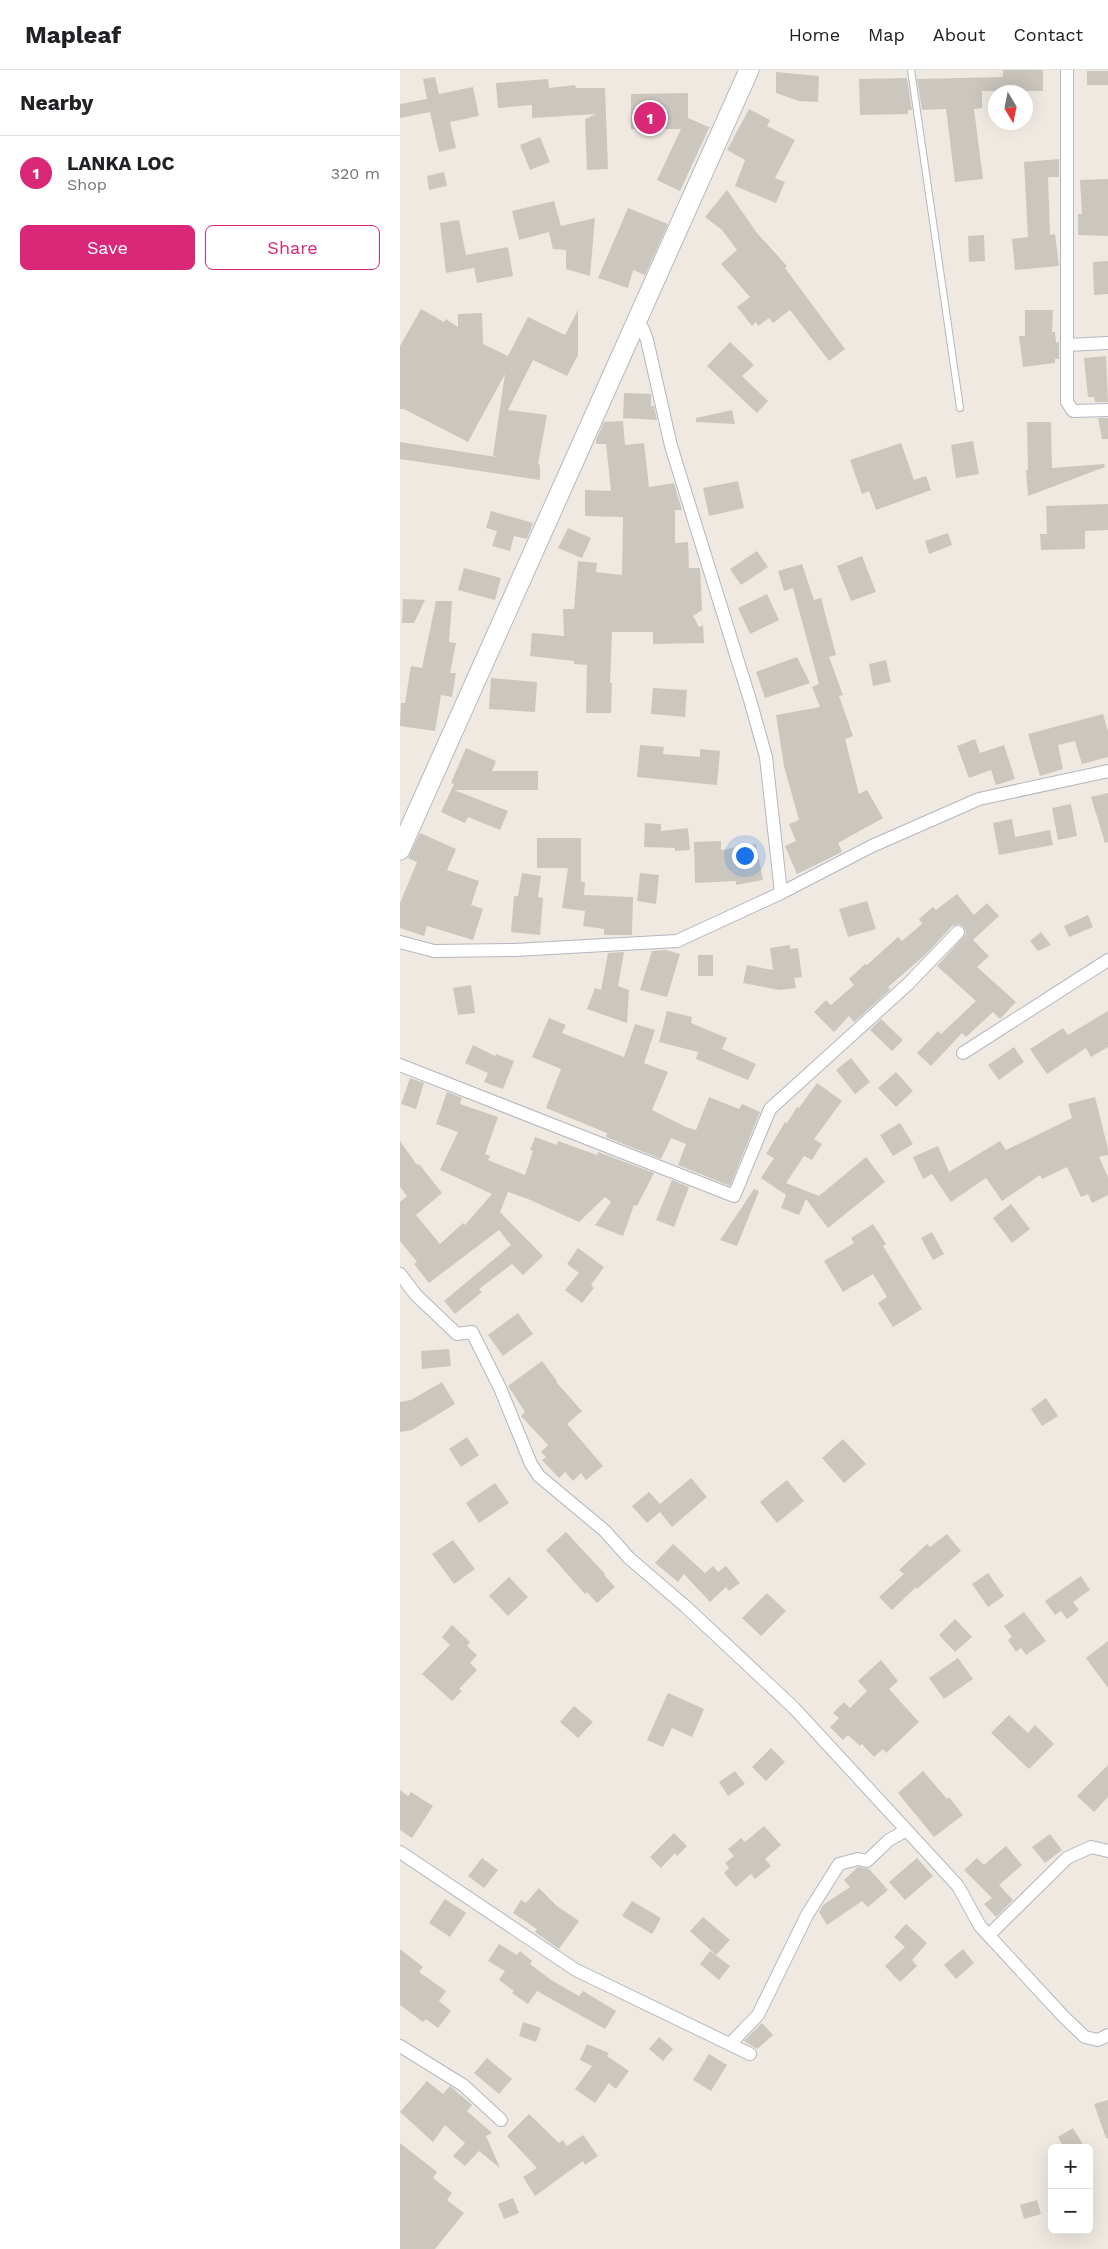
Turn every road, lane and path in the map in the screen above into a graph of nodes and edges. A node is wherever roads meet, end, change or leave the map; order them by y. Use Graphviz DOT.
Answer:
graph roads {
  1 [pos="749,70"];
  2 [pos="911,70"];
  3 [pos="1067,70"];
  4 [pos="636,322"];
  5 [pos="1108,343"];
  6 [pos="1067,345"];
  7 [pos="960,408"];
  8 [pos="1108,410"];
  9 [pos="1108,771"];
  10 [pos="400,850"];
  11 [pos="781,893"];
  12 [pos="958,932"];
  13 [pos="400,942"];
  14 [pos="1108,960"];
  15 [pos="963,1053"];
  16 [pos="400,1064"];
  17 [pos="400,1274"];
  18 [pos="905,1831"];
  19 [pos="1108,1851"];
  20 [pos="400,1852"];
  21 [pos="989,1935"];
  22 [pos="1108,2035"];
  23 [pos="730,2044"];
  24 [pos="400,2046"];
  25 [pos="750,2054"];
  26 [pos="501,2120"];
  1 -- 4 [label="street"];
  2 -- 7 [label="lane"];
  3 -- 6 [label="street"];
  4 -- 10 [label="street"];
  4 -- 11 [label="street"];
  5 -- 6 [label="street"];
  6 -- 8 [label="street"];
  9 -- 11 [label="street"];
  11 -- 13 [label="street"];
  12 -- 16 [label="street"];
  14 -- 15 [label="street"];
  17 -- 18 [label="street"];
  18 -- 21 [label="street"];
  18 -- 23 [label="street"];
  19 -- 21 [label="street"];
  20 -- 23 [label="street"];
  21 -- 22 [label="street"];
  23 -- 25 [label="street"];
  24 -- 26 [label="street"];
}
